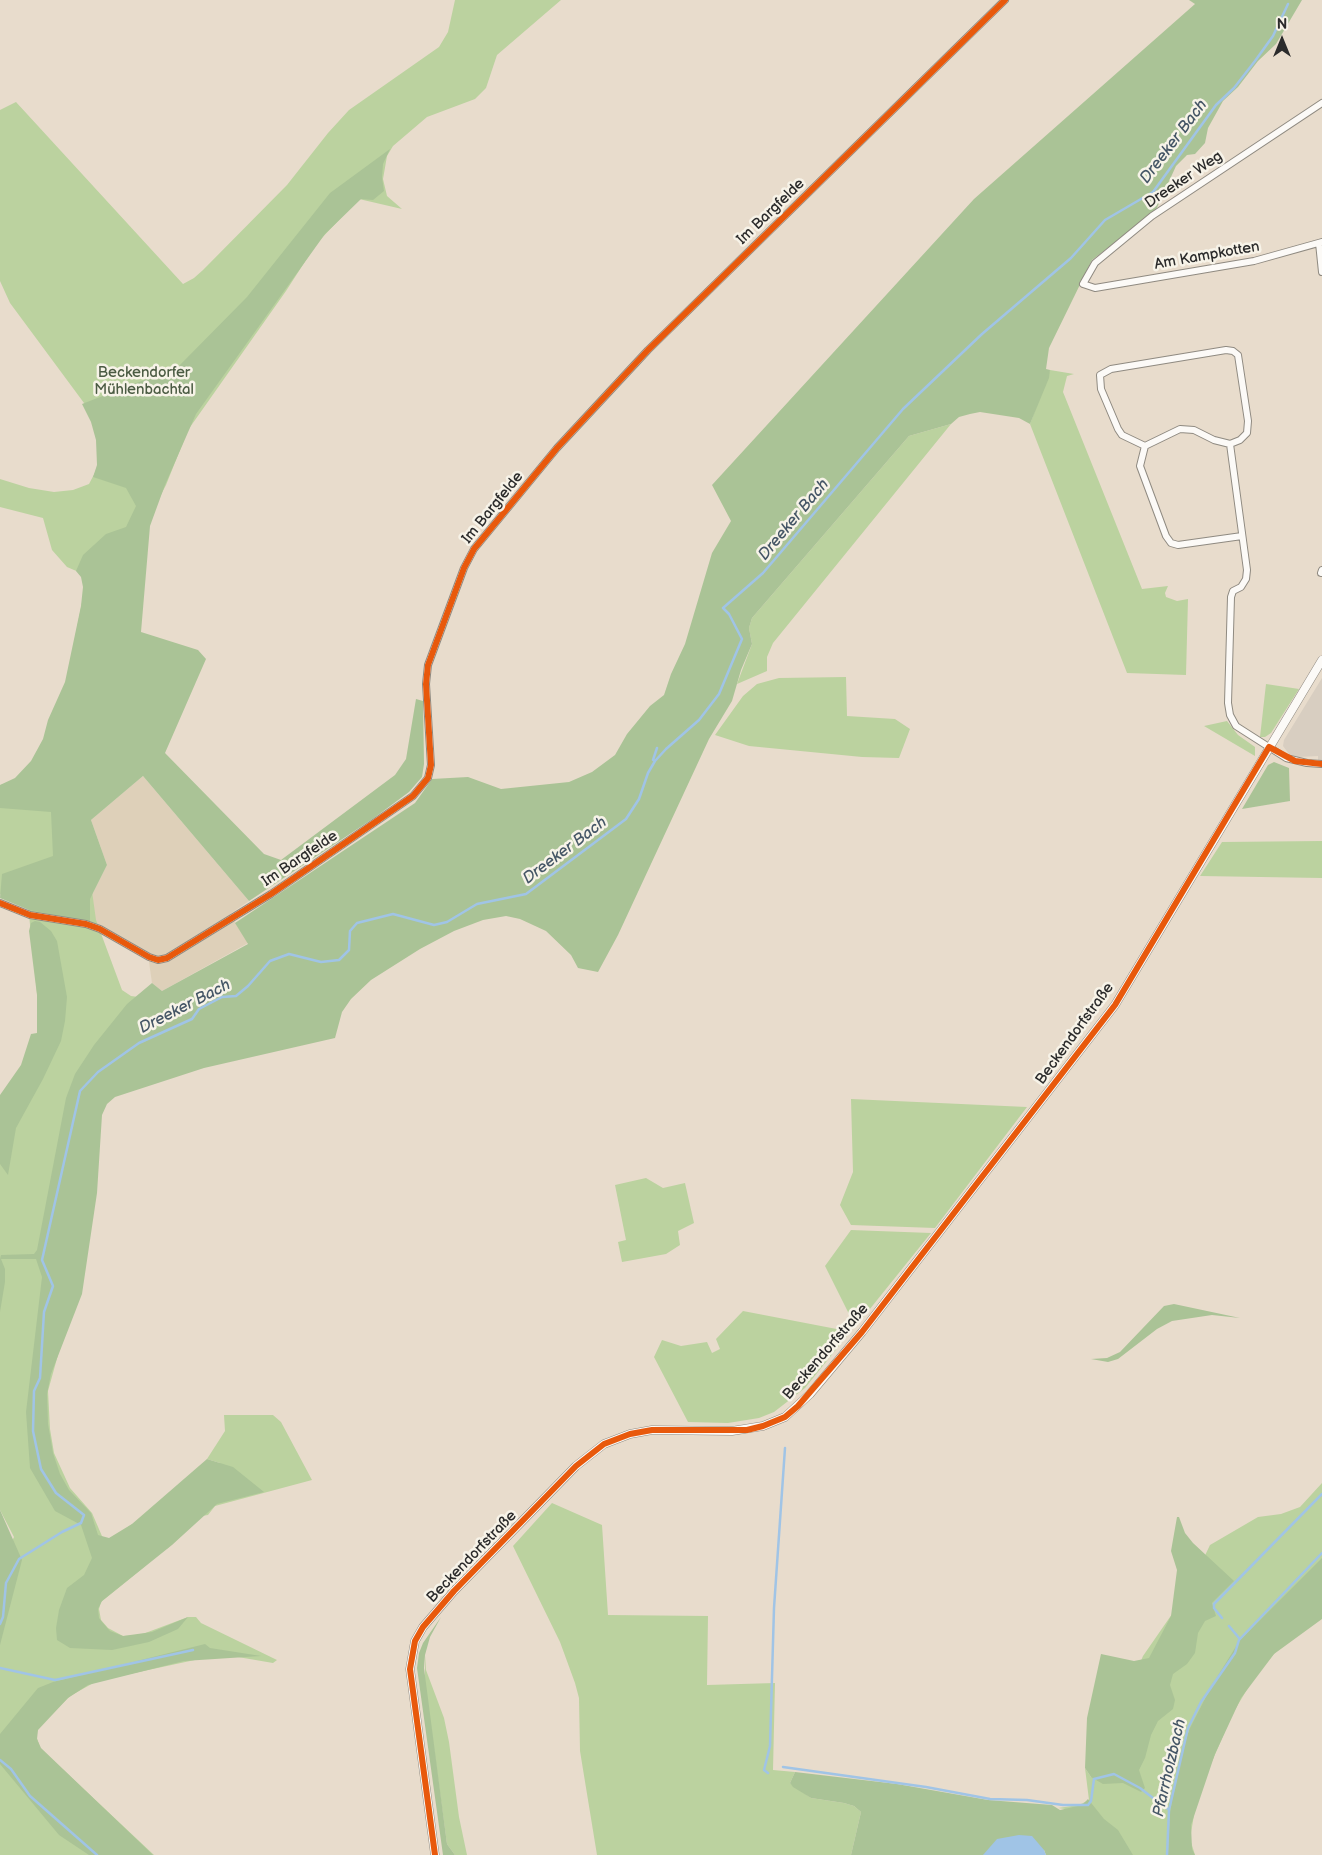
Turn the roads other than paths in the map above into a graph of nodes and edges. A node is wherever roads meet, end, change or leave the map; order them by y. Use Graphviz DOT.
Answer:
graph roads {
  1 [pos="1005,0"];
  2 [pos="1322,103"];
  3 [pos="1320,243"];
  4 [pos="1322,272"];
  5 [pos="1095,288"];
  6 [pos="1230,444"];
  7 [pos="1145,446"];
  8 [pos="1242,536"];
  9 [pos="1322,660"];
  10 [pos="1269,748"];
  11 [pos="1322,764"];
  12 [pos="0,903"];
  13 [pos="435,1855"];
  1 -- 12 [label="street, Im Bargfelde"];
  2 -- 5 [label="street, Dreeker Weg"];
  3 -- 4 [label="street"];
  3 -- 5 [label="street, Am Kampkotten"];
  6 -- 7 [label="street"];
  6 -- 7 [label="street"];
  6 -- 8 [label="street"];
  7 -- 8 [label="street"];
  8 -- 10 [label="street"];
  9 -- 10 [label="street, Beckendorfstraße"];
  10 -- 11 [label="street"];
  10 -- 13 [label="street, Beckendorfstraße"];
}
